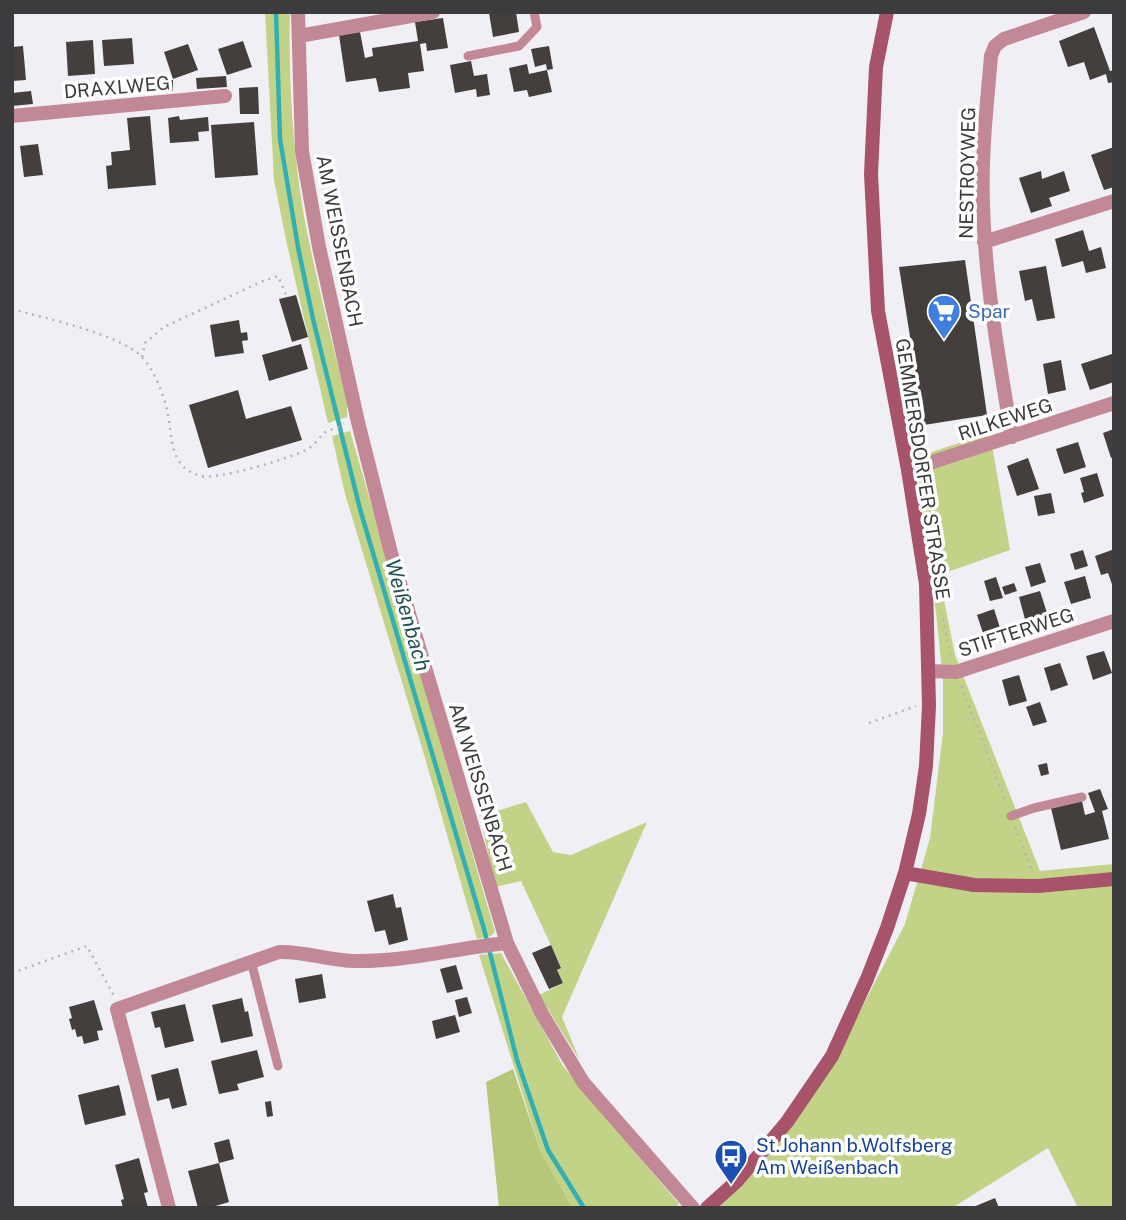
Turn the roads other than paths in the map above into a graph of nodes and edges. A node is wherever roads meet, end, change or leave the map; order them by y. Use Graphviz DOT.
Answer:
graph roads {
  1 [pos="298,12"];
  2 [pos="433,12"];
  3 [pos="534,12"];
  4 [pos="887,12"];
  5 [pos="1080,13"];
  6 [pos="299,36"];
  7 [pos="468,56"];
  8 [pos="225,96"];
  9 [pos="12,116"];
  10 [pos="1114,201"];
  11 [pos="984,242"];
  12 [pos="1114,403"];
  13 [pos="1012,437"];
  14 [pos="908,470"];
  15 [pos="1114,621"];
  16 [pos="929,671"];
  17 [pos="1082,797"];
  18 [pos="1011,816"];
  19 [pos="905,873"];
  20 [pos="1114,879"];
  21 [pos="504,943"];
  22 [pos="251,961"];
  23 [pos="278,1066"];
  24 [pos="169,1208"];
  25 [pos="694,1208"];
  26 [pos="706,1208"];
  1 -- 6 [label="street, AM WEISSENBACH"];
  2 -- 6 [label="street"];
  3 -- 7 [label="lane"];
  4 -- 14 [label="main road, GEMMERSDORFER STRASSE"];
  5 -- 11 [label="street, NESTROYWEG"];
  6 -- 21 [label="street, AM WEISSENBACH"];
  8 -- 9 [label="street, DRAXLWEG"];
  10 -- 11 [label="street"];
  11 -- 13 [label="street, NESTROYWEG"];
  12 -- 13 [label="street, RILKEWEG"];
  13 -- 14 [label="street, RILKEWEG"];
  14 -- 16 [label="main road, GEMMERSDORFER STRASSE"];
  15 -- 16 [label="street, STIFTERWEG"];
  16 -- 19 [label="main road, GEMMERSDORFER STRASSE"];
  17 -- 18 [label="lane"];
  19 -- 20 [label="main road"];
  19 -- 26 [label="main road, GEMMERSDORFER STRASSE"];
  21 -- 22 [label="street"];
  21 -- 25 [label="street, AM WEISSENBACH"];
  22 -- 23 [label="lane"];
  22 -- 24 [label="street"];
}
